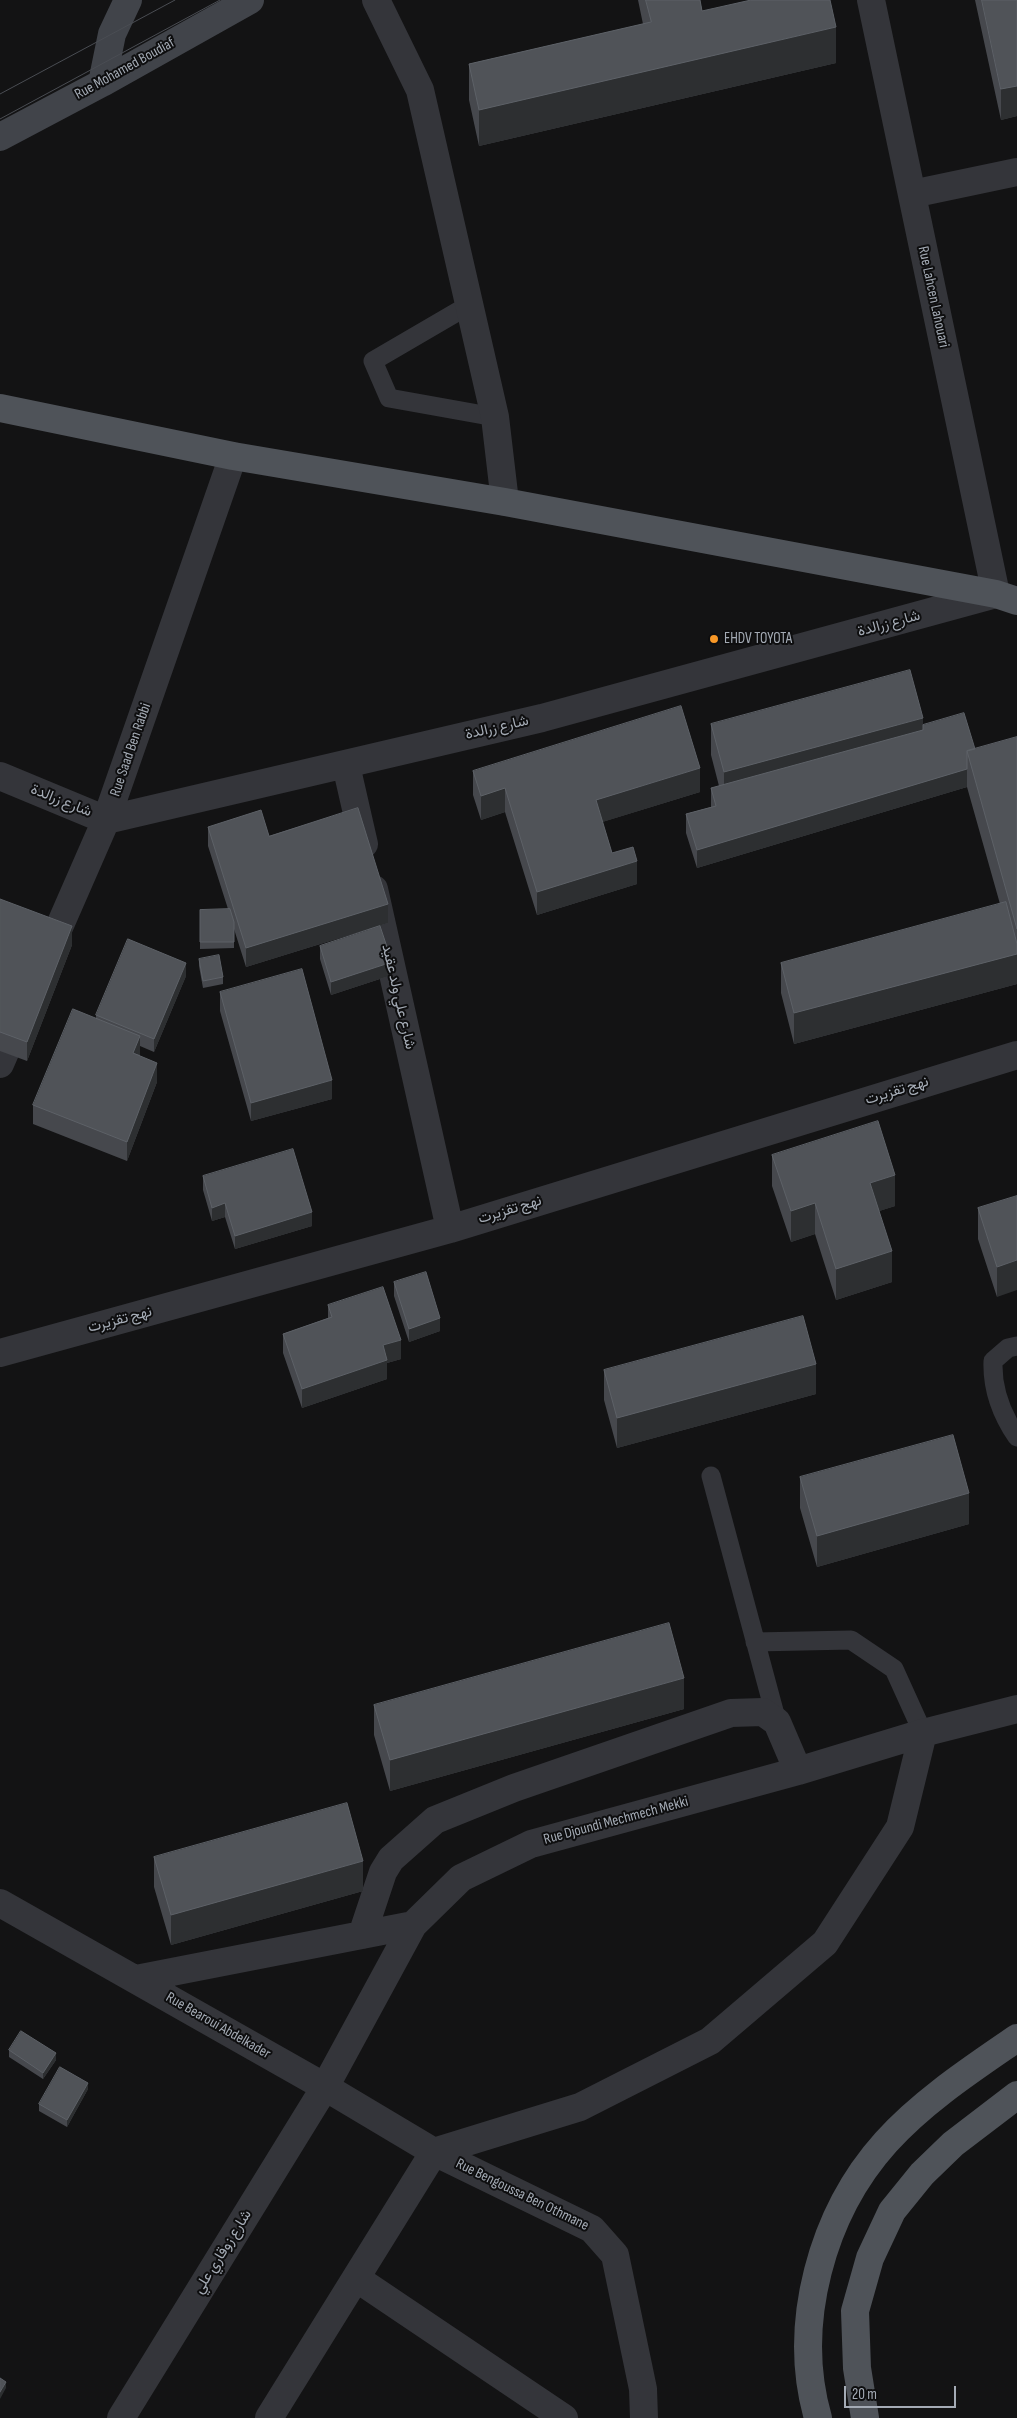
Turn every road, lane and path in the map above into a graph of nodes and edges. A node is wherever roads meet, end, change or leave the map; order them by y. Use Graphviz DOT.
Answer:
graph roads {
  1 [pos="128,0"];
  2 [pos="250,0"];
  3 [pos="376,0"];
  4 [pos="871,0"];
  5 [pos="102,83"];
  6 [pos="0,137"];
  7 [pos="1017,172"];
  8 [pos="912,194"];
  9 [pos="469,305"];
  10 [pos="0,408"];
  11 [pos="495,417"];
  12 [pos="233,456"];
  13 [pos="506,502"];
  14 [pos="1006,597"];
  15 [pos="346,765"];
  16 [pos="0,776"];
  17 [pos="106,820"];
  18 [pos="1017,1055"];
  19 [pos="0,1064"];
  20 [pos="450,1229"];
  21 [pos="1017,1346"];
  22 [pos="0,1353"];
  23 [pos="1017,1437"];
  24 [pos="711,1476"];
  25 [pos="755,1642"];
  26 [pos="1017,1709"];
  27 [pos="777,1722"];
  28 [pos="923,1732"];
  29 [pos="798,1771"];
  30 [pos="1,1905"];
  31 [pos="413,1925"];
  32 [pos="362,1935"];
  33 [pos="136,1979"];
  34 [pos="1017,2038"];
  35 [pos="325,2086"];
  36 [pos="1017,2095"];
  37 [pos="434,2152"];
  38 [pos="356,2278"];
  39 [pos="121,2418"];
  40 [pos="269,2418"];
  41 [pos="564,2418"];
  42 [pos="644,2418"];
  43 [pos="818,2418"];
  44 [pos="865,2418"];
  1 -- 5 [label="main road"];
  2 -- 5 [label="main road, Rue Mohamed Boudiaf"];
  3 -- 9 [label="street"];
  4 -- 8 [label="street, Rue Lahcen Lahouari"];
  5 -- 6 [label="main road, Rue Mohamed Boudiaf"];
  7 -- 8 [label="street"];
  8 -- 14 [label="street, Rue Lahcen Lahouari"];
  9 -- 11 [label="street"];
  9 -- 11 [label="lane"];
  10 -- 12 [label="main road"];
  11 -- 13 [label="street"];
  12 -- 13 [label="main road"];
  12 -- 17 [label="street, Rue Saad Ben Rabbi"];
  13 -- 14 [label="main road"];
  14 -- 15 [label="street, شارع زرالدة"];
  15 -- 17 [label="street, شارع زرالدة"];
  15 -- 20 [label="street, شارع علي ولد عقيد"];
  16 -- 17 [label="street, شارع زرالدة"];
  17 -- 19 [label="street, Rue Saad Ben Rabbi"];
  18 -- 20 [label="street, نهج تقزيرت"];
  20 -- 22 [label="street, نهج تقزيرت"];
  21 -- 23 [label="lane"];
  24 -- 25 [label="lane"];
  25 -- 27 [label="lane"];
  25 -- 28 [label="lane"];
  26 -- 28 [label="street, Rue Djoundi Mechmech Mekki"];
  27 -- 29 [label="street"];
  27 -- 32 [label="street"];
  28 -- 29 [label="street, Rue Djoundi Mechmech Mekki"];
  28 -- 37 [label="street"];
  29 -- 31 [label="street, Rue Djoundi Mechmech Mekki"];
  30 -- 33 [label="street, Rue Bearoui Abdelkader"];
  31 -- 32 [label="street"];
  31 -- 35 [label="street, Rue Djoundi Mechmech Mekki"];
  32 -- 33 [label="street"];
  33 -- 35 [label="street, Rue Bearoui Abdelkader"];
  34 -- 43 [label="main road"];
  35 -- 37 [label="street, Rue Bearoui Abdelkader"];
  35 -- 39 [label="street, شارع زوقاري علي"];
  36 -- 44 [label="main road"];
  37 -- 38 [label="street"];
  37 -- 42 [label="street, Rue Bengoussa Ben Othmane"];
  38 -- 40 [label="street"];
  38 -- 41 [label="street"];
}
